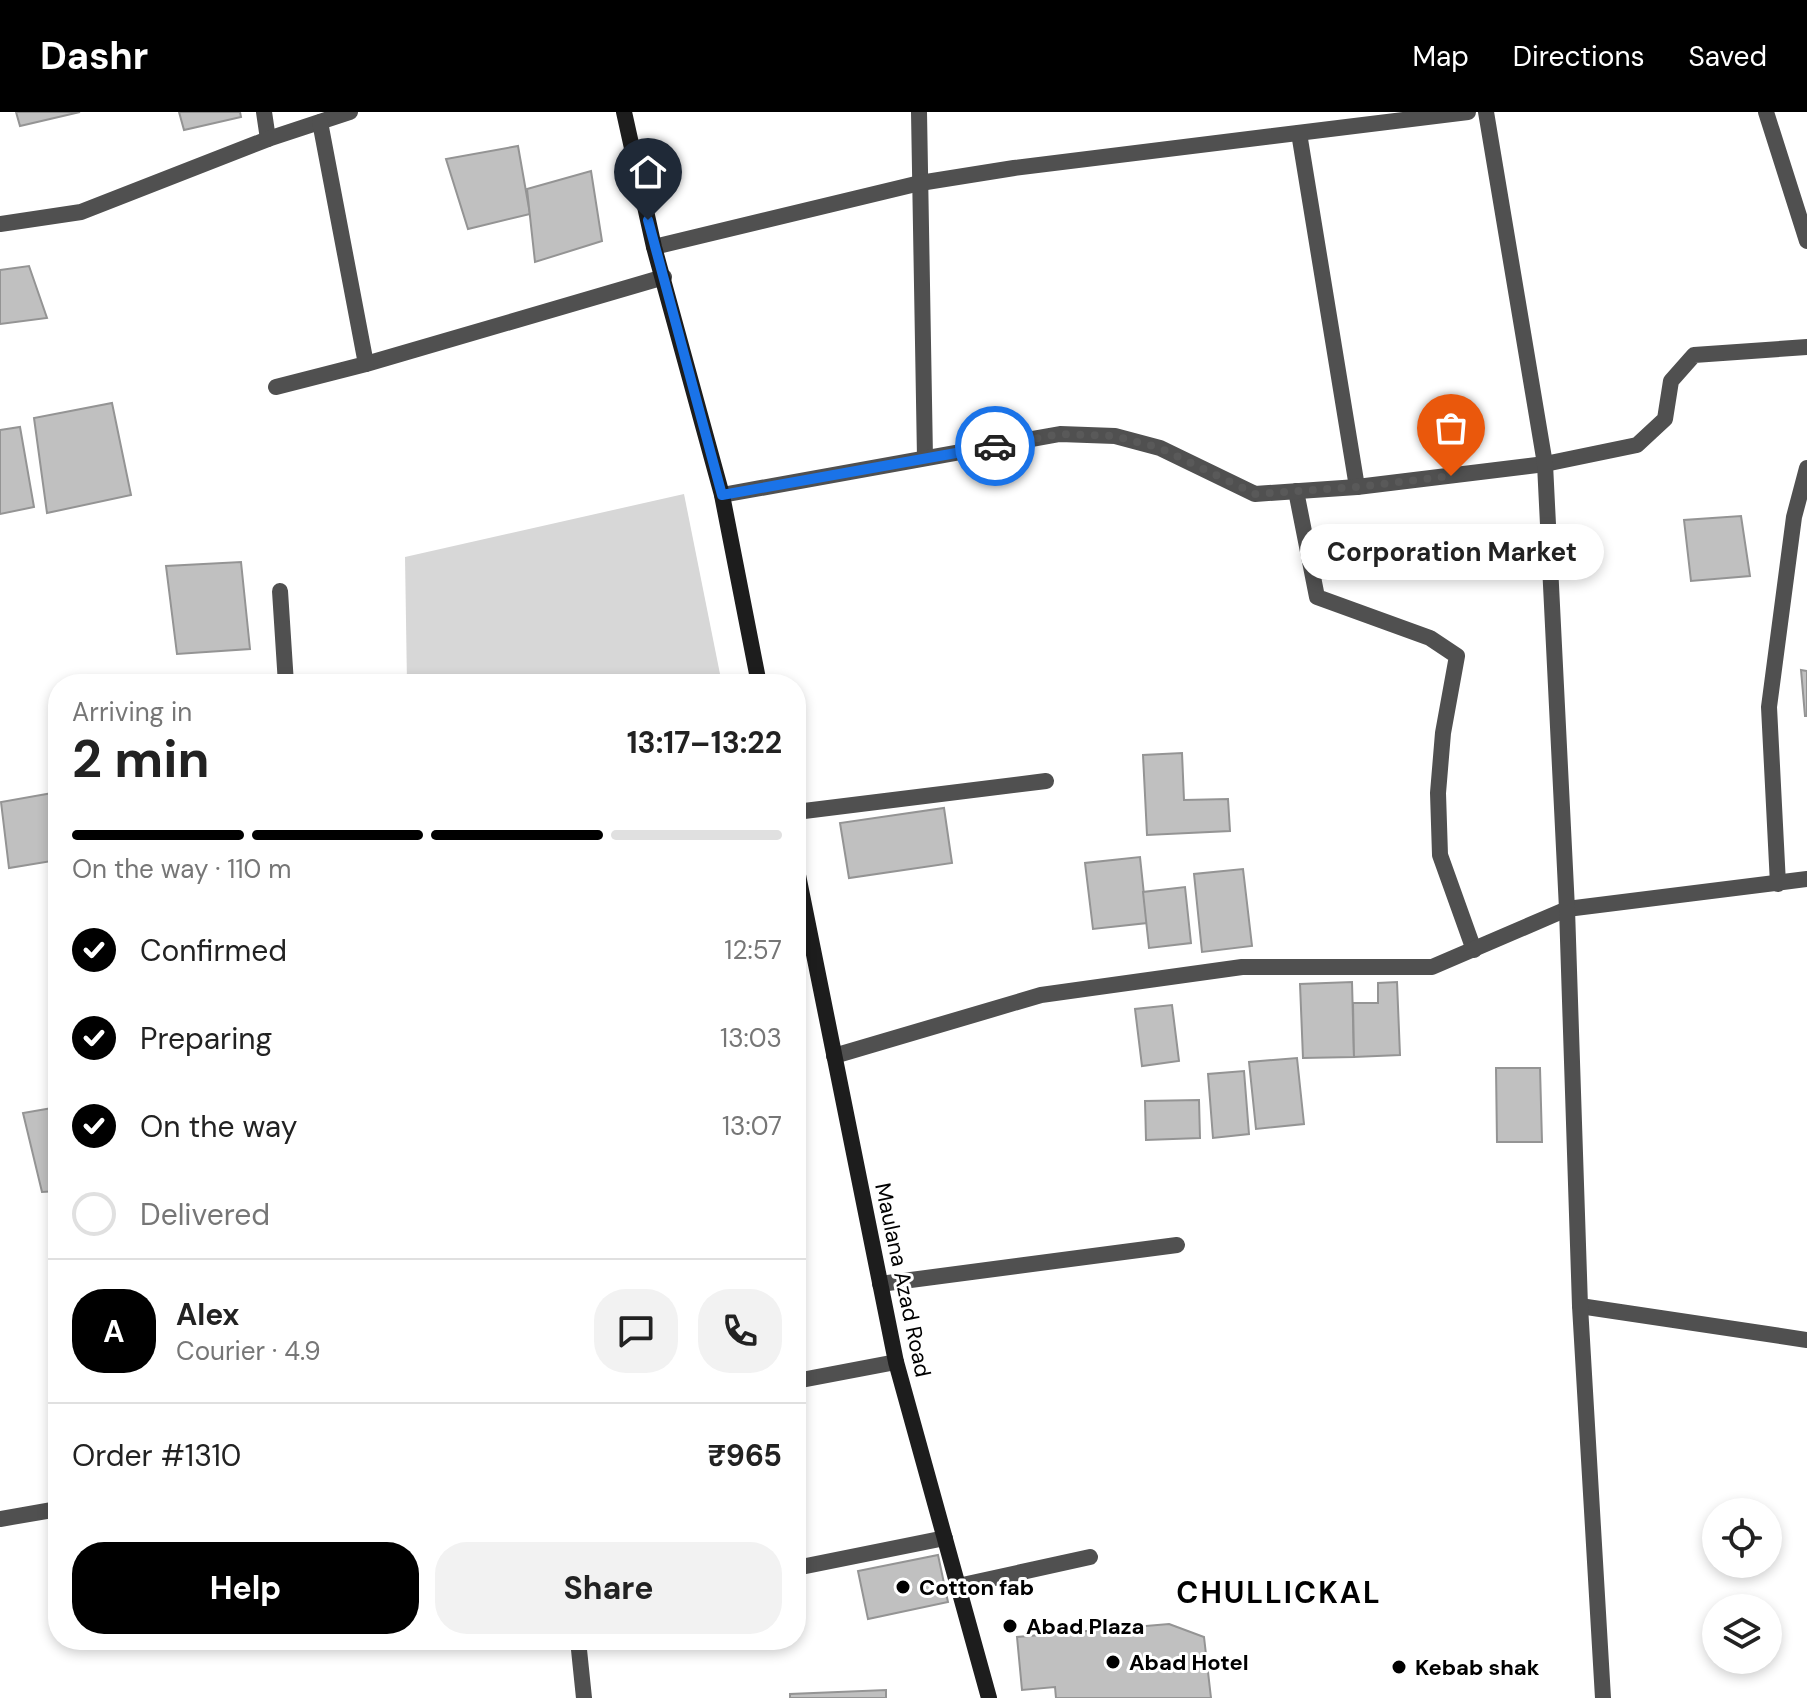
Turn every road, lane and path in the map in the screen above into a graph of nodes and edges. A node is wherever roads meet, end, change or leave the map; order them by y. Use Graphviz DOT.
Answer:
graph roads {
  1 [pos="264,112"];
  2 [pos="350,112"];
  3 [pos="624,112"];
  4 [pos="919,112"];
  5 [pos="1468,112"];
  6 [pos="1486,112"];
  7 [pos="1766,112"];
  8 [pos="320,122"];
  9 [pos="1299,133"];
  10 [pos="268,139"];
  11 [pos="920,183"];
  12 [pos="0,224"];
  13 [pos="1807,241"];
  14 [pos="654,247"];
  15 [pos="664,277"];
  16 [pos="1807,347"];
  17 [pos="366,364"];
  18 [pos="276,387"];
  19 [pos="925,458"];
  20 [pos="1545,464"];
  21 [pos="1807,468"];
  22 [pos="1357,487"];
  23 [pos="1296,491"];
  24 [pos="722,495"];
  25 [pos="280,591"];
  26 [pos="285,674"];
  27 [pos="757,674"];
  28 [pos="1046,781"];
  29 [pos="806,811"];
  30 [pos="1807,879"];
  31 [pos="1778,884"];
  32 [pos="1567,909"];
  33 [pos="806,915"];
  34 [pos="1474,950"];
  35 [pos="834,1056"];
  36 [pos="1177,1245"];
  37 [pos="880,1284"];
  38 [pos="1580,1306"];
  39 [pos="1807,1340"];
  40 [pos="896,1362"];
  41 [pos="806,1379"];
  42 [pos="48,1511"];
  43 [pos="0,1519"];
  44 [pos="945,1538"];
  45 [pos="1090,1557"];
  46 [pos="806,1566"];
  47 [pos="958,1586"];
  48 [pos="579,1650"];
  49 [pos="584,1698"];
  50 [pos="989,1698"];
  51 [pos="1603,1698"];
  1 -- 10 [label="street"];
  2 -- 8 [label="street"];
  3 -- 14 [label="main road"];
  4 -- 11 [label="street"];
  5 -- 9 [label="street"];
  6 -- 20 [label="street"];
  7 -- 13 [label="street"];
  8 -- 10 [label="street"];
  8 -- 17 [label="street"];
  9 -- 11 [label="street"];
  9 -- 22 [label="street"];
  10 -- 12 [label="street"];
  11 -- 14 [label="street"];
  11 -- 19 [label="street"];
  14 -- 15 [label="main road"];
  15 -- 17 [label="street"];
  15 -- 24 [label="main road"];
  16 -- 20 [label="street"];
  17 -- 18 [label="street"];
  19 -- 23 [label="street"];
  19 -- 24 [label="street"];
  20 -- 22 [label="street"];
  20 -- 32 [label="street"];
  21 -- 31 [label="street"];
  22 -- 23 [label="street"];
  23 -- 34 [label="street"];
  24 -- 27 [label="main road"];
  25 -- 26 [label="street"];
  28 -- 29 [label="street"];
  30 -- 31 [label="street"];
  31 -- 32 [label="street"];
  32 -- 34 [label="street"];
  32 -- 38 [label="street"];
  33 -- 35 [label="main road, Maulana Azad Road"];
  34 -- 35 [label="street"];
  35 -- 37 [label="main road, Maulana Azad Road"];
  36 -- 37 [label="street"];
  37 -- 40 [label="main road, Maulana Azad Road"];
  38 -- 39 [label="street"];
  38 -- 51 [label="street"];
  40 -- 41 [label="street"];
  40 -- 44 [label="main road, Maulana Azad Road"];
  42 -- 43 [label="street"];
  44 -- 46 [label="street"];
  44 -- 47 [label="main road, Maulana Azad Road"];
  45 -- 47 [label="street"];
  47 -- 50 [label="main road, Maulana Azad Road"];
  48 -- 49 [label="street"];
}
